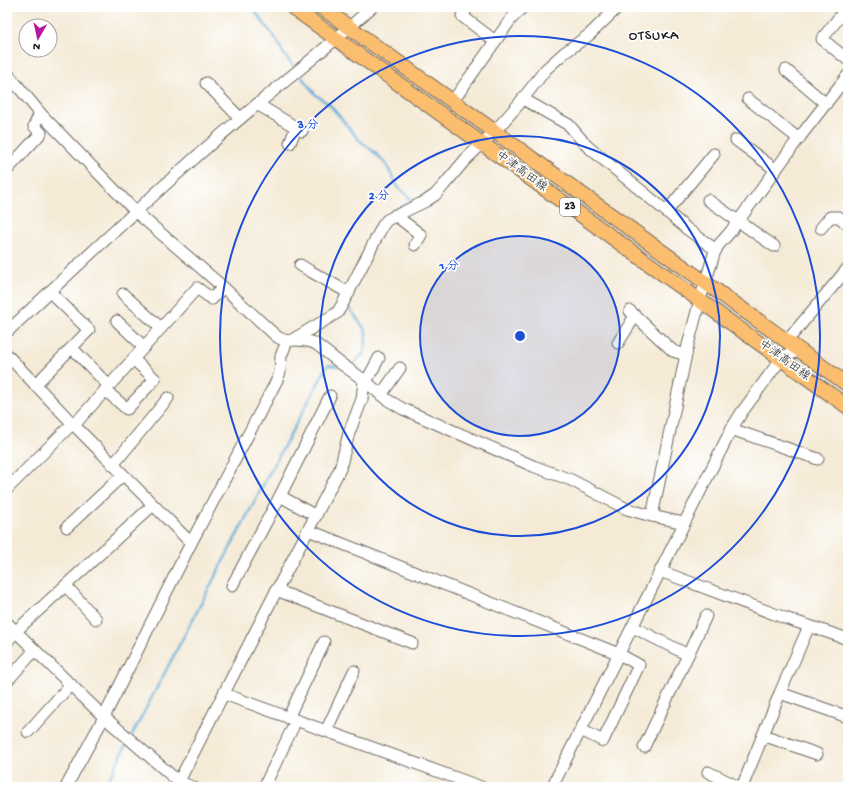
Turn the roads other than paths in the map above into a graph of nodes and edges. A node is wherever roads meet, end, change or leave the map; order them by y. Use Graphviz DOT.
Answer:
graph roads {
  1 [pos="292,7"];
  2 [pos="321,7"];
  3 [pos="372,7"];
  4 [pos="468,7"];
  5 [pos="523,7"];
  6 [pos="618,7"];
  7 [pos="845,10"];
  8 [pos="350,27"];
  9 [pos="336,39"];
  10 [pos="495,41"];
  11 [pos="848,60"];
  12 [pos="786,70"];
  13 [pos="7,73"];
  14 [pos="847,78"];
  15 [pos="206,83"];
  16 [pos="523,99"];
  17 [pos="748,99"];
  18 [pos="453,101"];
  19 [pos="256,104"];
  20 [pos="826,104"];
  21 [pos="40,113"];
  22 [pos="240,118"];
  23 [pos="495,131"];
  24 [pos="799,139"];
  25 [pos="736,140"];
  26 [pos="290,143"];
  27 [pos="482,144"];
  28 [pos="714,154"];
  29 [pos="7,170"];
  30 [pos="776,170"];
  31 [pos="708,200"];
  32 [pos="667,211"];
  33 [pos="136,212"];
  34 [pos="395,215"];
  35 [pos="738,221"];
  36 [pos="848,225"];
  37 [pos="821,228"];
  38 [pos="415,245"];
  39 [pos="774,246"];
  40 [pos="716,250"];
  41 [pos="300,265"];
  42 [pos="848,268"];
  43 [pos="705,282"];
  44 [pos="223,287"];
  45 [pos="50,292"];
  46 [pos="349,293"];
  47 [pos="123,294"];
  48 [pos="700,300"];
  49 [pos="117,321"];
  50 [pos="161,328"];
  51 [pos="312,328"];
  52 [pos="7,332"];
  53 [pos="289,341"];
  54 [pos="787,341"];
  55 [pos="618,343"];
  56 [pos="316,344"];
  57 [pos="144,347"];
  58 [pos="72,348"];
  59 [pos="800,351"];
  60 [pos="7,355"];
  61 [pos="686,355"];
  62 [pos="379,358"];
  63 [pos="133,359"];
  64 [pos="780,359"];
  65 [pos="400,368"];
  66 [pos="365,381"];
  67 [pos="35,385"];
  68 [pos="848,385"];
  69 [pos="107,388"];
  70 [pos="381,395"];
  71 [pos="330,396"];
  72 [pos="168,398"];
  73 [pos="848,407"];
  74 [pos="73,424"];
  75 [pos="731,429"];
  76 [pos="818,460"];
  77 [pos="113,465"];
  78 [pos="123,475"];
  79 [pos="7,489"];
  80 [pos="280,496"];
  81 [pos="153,505"];
  82 [pos="316,516"];
  83 [pos="652,516"];
  84 [pos="684,523"];
  85 [pos="67,527"];
  86 [pos="308,530"];
  87 [pos="191,543"];
  88 [pos="660,571"];
  89 [pos="66,586"];
  90 [pos="232,586"];
  91 [pos="276,590"];
  92 [pos="706,616"];
  93 [pos="96,619"];
  94 [pos="7,623"];
  95 [pos="809,626"];
  96 [pos="633,627"];
  97 [pos="16,632"];
  98 [pos="848,639"];
  99 [pos="7,642"];
  100 [pos="324,642"];
  101 [pos="412,643"];
  102 [pos="35,650"];
  103 [pos="619,654"];
  104 [pos="688,655"];
  105 [pos="354,671"];
  106 [pos="7,682"];
  107 [pos="71,684"];
  108 [pos="224,694"];
  109 [pos="780,694"];
  110 [pos="104,716"];
  111 [pos="848,717"];
  112 [pos="291,722"];
  113 [pos="581,730"];
  114 [pos="326,731"];
  115 [pos="28,732"];
  116 [pos="763,735"];
  117 [pos="644,747"];
  118 [pos="817,754"];
  119 [pos="708,772"];
  120 [pos="178,785"];
  121 [pos="66,787"];
  122 [pos="193,787"];
  123 [pos="264,787"];
  124 [pos="481,787"];
  125 [pos="552,787"];
  126 [pos="741,787"];
  1 -- 9 [label="main road, 中津高田線 / 23"];
  2 -- 8 [label="main road, 中津高田線 / 23"];
  3 -- 8 [label="street"];
  4 -- 10 [label="street"];
  5 -- 10 [label="street"];
  6 -- 16 [label="street"];
  7 -- 11 [label="street"];
  8 -- 9 [label="street"];
  8 -- 18 [label="main road, 中津高田線 / 23"];
  9 -- 19 [label="street"];
  9 -- 27 [label="main road, 中津高田線 / 23"];
  10 -- 18 [label="street"];
  12 -- 20 [label="street"];
  13 -- 21 [label="street"];
  14 -- 20 [label="street"];
  15 -- 22 [label="street"];
  16 -- 23 [label="street"];
  16 -- 32 [label="street"];
  17 -- 24 [label="street"];
  18 -- 23 [label="main road, 中津高田線 / 23"];
  19 -- 22 [label="street"];
  19 -- 26 [label="street"];
  20 -- 24 [label="street"];
  21 -- 29 [label="street"];
  21 -- 33 [label="street"];
  22 -- 33 [label="street"];
  23 -- 27 [label="street"];
  23 -- 43 [label="main road, 中津高田線 / 23"];
  24 -- 30 [label="street"];
  25 -- 30 [label="street"];
  27 -- 34 [label="street"];
  27 -- 48 [label="main road, 中津高田線 / 23"];
  28 -- 32 [label="street"];
  30 -- 35 [label="street"];
  31 -- 35 [label="street"];
  32 -- 40 [label="street"];
  33 -- 44 [label="street"];
  33 -- 45 [label="street"];
  34 -- 38 [label="street"];
  34 -- 46 [label="street"];
  35 -- 39 [label="street"];
  35 -- 40 [label="street"];
  36 -- 37 [label="street"];
  40 -- 43 [label="street"];
  41 -- 46 [label="street"];
  42 -- 54 [label="street"];
  43 -- 48 [label="street"];
  43 -- 54 [label="main road, 中津高田線 / 23"];
  44 -- 50 [label="street"];
  44 -- 53 [label="street"];
  45 -- 52 [label="street"];
  45 -- 58 [label="street"];
  46 -- 51 [label="street"];
  47 -- 50 [label="street"];
  48 -- 61 [label="street"];
  48 -- 64 [label="main road, 中津高田線 / 23"];
  49 -- 57 [label="street"];
  50 -- 57 [label="street"];
  51 -- 53 [label="street"];
  51 -- 56 [label="street"];
  53 -- 56 [label="street"];
  53 -- 87 [label="street"];
  54 -- 59 [label="main road, 中津高田線 / 23"];
  55 -- 61 [label="street"];
  56 -- 66 [label="street"];
  57 -- 63 [label="street"];
  58 -- 67 [label="street"];
  58 -- 69 [label="street"];
  59 -- 64 [label="street"];
  59 -- 68 [label="main road, 中津高田線 / 23"];
  60 -- 67 [label="street"];
  61 -- 83 [label="street"];
  62 -- 66 [label="street"];
  63 -- 69 [label="street"];
  63 -- 69 [label="street"];
  64 -- 73 [label="main road, 中津高田線 / 23"];
  64 -- 75 [label="street"];
  65 -- 70 [label="street"];
  66 -- 70 [label="street"];
  66 -- 82 [label="street"];
  67 -- 74 [label="street"];
  69 -- 74 [label="street"];
  70 -- 83 [label="street"];
  71 -- 80 [label="street"];
  72 -- 77 [label="street"];
  74 -- 77 [label="street"];
  74 -- 79 [label="street"];
  75 -- 76 [label="street"];
  75 -- 84 [label="street"];
  77 -- 78 [label="street"];
  78 -- 81 [label="street"];
  78 -- 85 [label="street"];
  80 -- 82 [label="street"];
  80 -- 90 [label="street"];
  81 -- 87 [label="street"];
  81 -- 89 [label="street"];
  82 -- 86 [label="street"];
  83 -- 84 [label="street"];
  84 -- 88 [label="street"];
  86 -- 91 [label="street"];
  86 -- 103 [label="street"];
  87 -- 110 [label="street"];
  88 -- 95 [label="street"];
  88 -- 96 [label="street"];
  89 -- 93 [label="street"];
  89 -- 97 [label="street"];
  91 -- 101 [label="street"];
  91 -- 108 [label="street"];
  92 -- 104 [label="street"];
  94 -- 97 [label="street"];
  95 -- 98 [label="street"];
  95 -- 109 [label="street"];
  96 -- 103 [label="street"];
  96 -- 104 [label="street"];
  97 -- 99 [label="street"];
  97 -- 102 [label="street"];
  100 -- 112 [label="street"];
  102 -- 106 [label="street"];
  102 -- 107 [label="street"];
  103 -- 113 [label="street"];
  103 -- 113 [label="street"];
  104 -- 117 [label="street"];
  105 -- 114 [label="street"];
  107 -- 110 [label="street"];
  107 -- 115 [label="street"];
  108 -- 112 [label="street"];
  108 -- 120 [label="street"];
  109 -- 111 [label="street"];
  109 -- 116 [label="street"];
  110 -- 120 [label="street"];
  110 -- 121 [label="street"];
  112 -- 114 [label="street"];
  112 -- 123 [label="street"];
  113 -- 125 [label="street"];
  114 -- 124 [label="street"];
  116 -- 118 [label="street"];
  116 -- 126 [label="street"];
  119 -- 126 [label="street"];
  120 -- 122 [label="street"];
}
